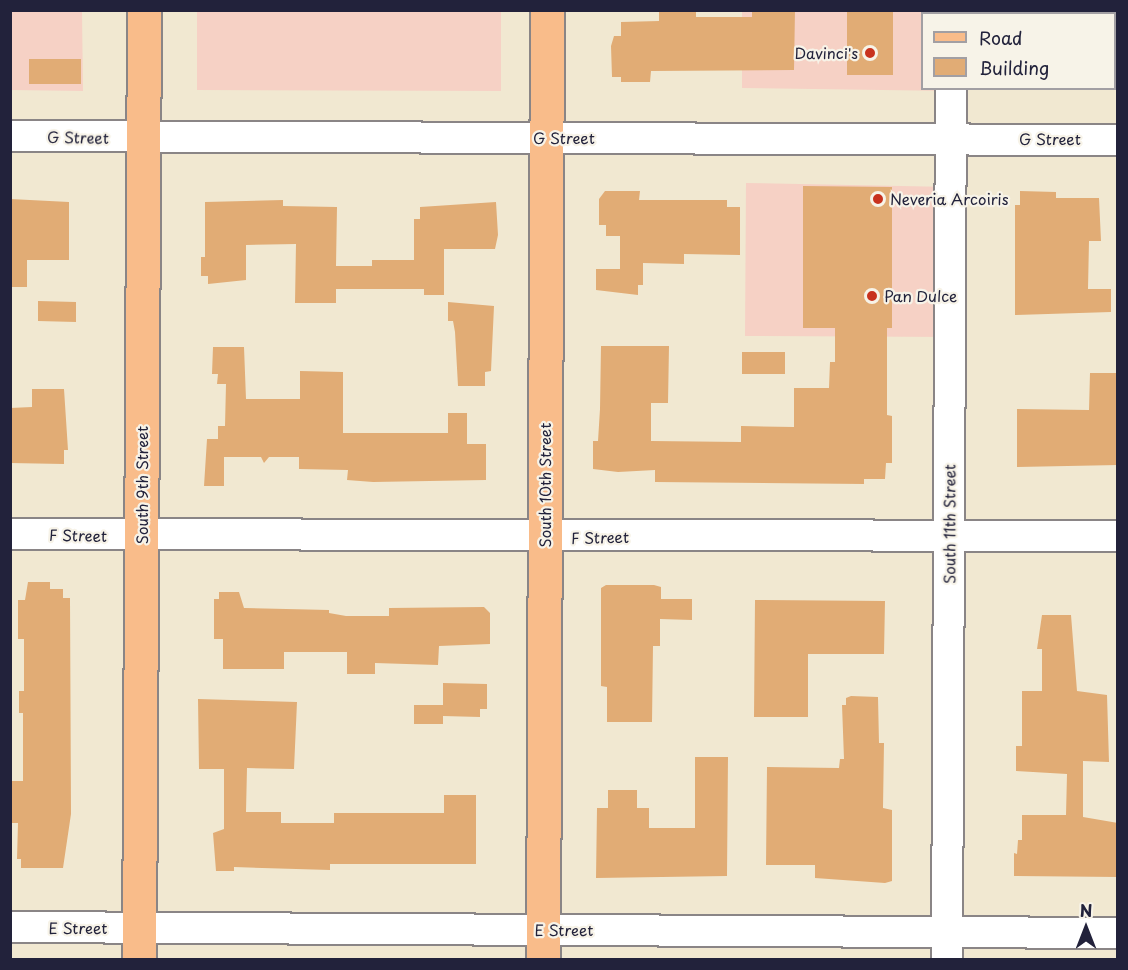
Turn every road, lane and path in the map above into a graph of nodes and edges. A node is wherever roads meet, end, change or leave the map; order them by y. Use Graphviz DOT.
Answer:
graph roads {
  1 [pos="144,10"];
  2 [pos="547,10"];
  3 [pos="951,90"];
  4 [pos="10,136"];
  5 [pos="143,138"];
  6 [pos="547,138"];
  7 [pos="951,139"];
  8 [pos="1118,140"];
  9 [pos="10,534"];
  10 [pos="141,536"];
  11 [pos="949,536"];
  12 [pos="545,537"];
  13 [pos="1118,537"];
  14 [pos="10,927"];
  15 [pos="1118,933"];
  16 [pos="139,944"];
  17 [pos="543,945"];
  18 [pos="947,946"];
  1 -- 5 [label="main road, South 9th Street"];
  2 -- 6 [label="main road, South 10th Street"];
  3 -- 7 [label="street, South 11th Street"];
  4 -- 5 [label="street, G Street"];
  5 -- 6 [label="street, G Street"];
  5 -- 10 [label="main road, South 9th Street"];
  6 -- 7 [label="street, G Street"];
  6 -- 12 [label="main road, South 10th Street"];
  7 -- 8 [label="street, G Street"];
  7 -- 11 [label="street, South 11th Street"];
  9 -- 10 [label="street, F Street"];
  10 -- 12 [label="street, F Street"];
  10 -- 16 [label="main road, South 9th Street"];
  11 -- 12 [label="street, F Street"];
  11 -- 13 [label="street, F Street"];
  11 -- 18 [label="street, South 11th Street"];
  12 -- 17 [label="main road, South 10th Street"];
  14 -- 16 [label="street, E Street"];
  15 -- 18 [label="street, E Street"];
  16 -- 17 [label="street, E Street"];
  17 -- 18 [label="street, E Street"];
}
